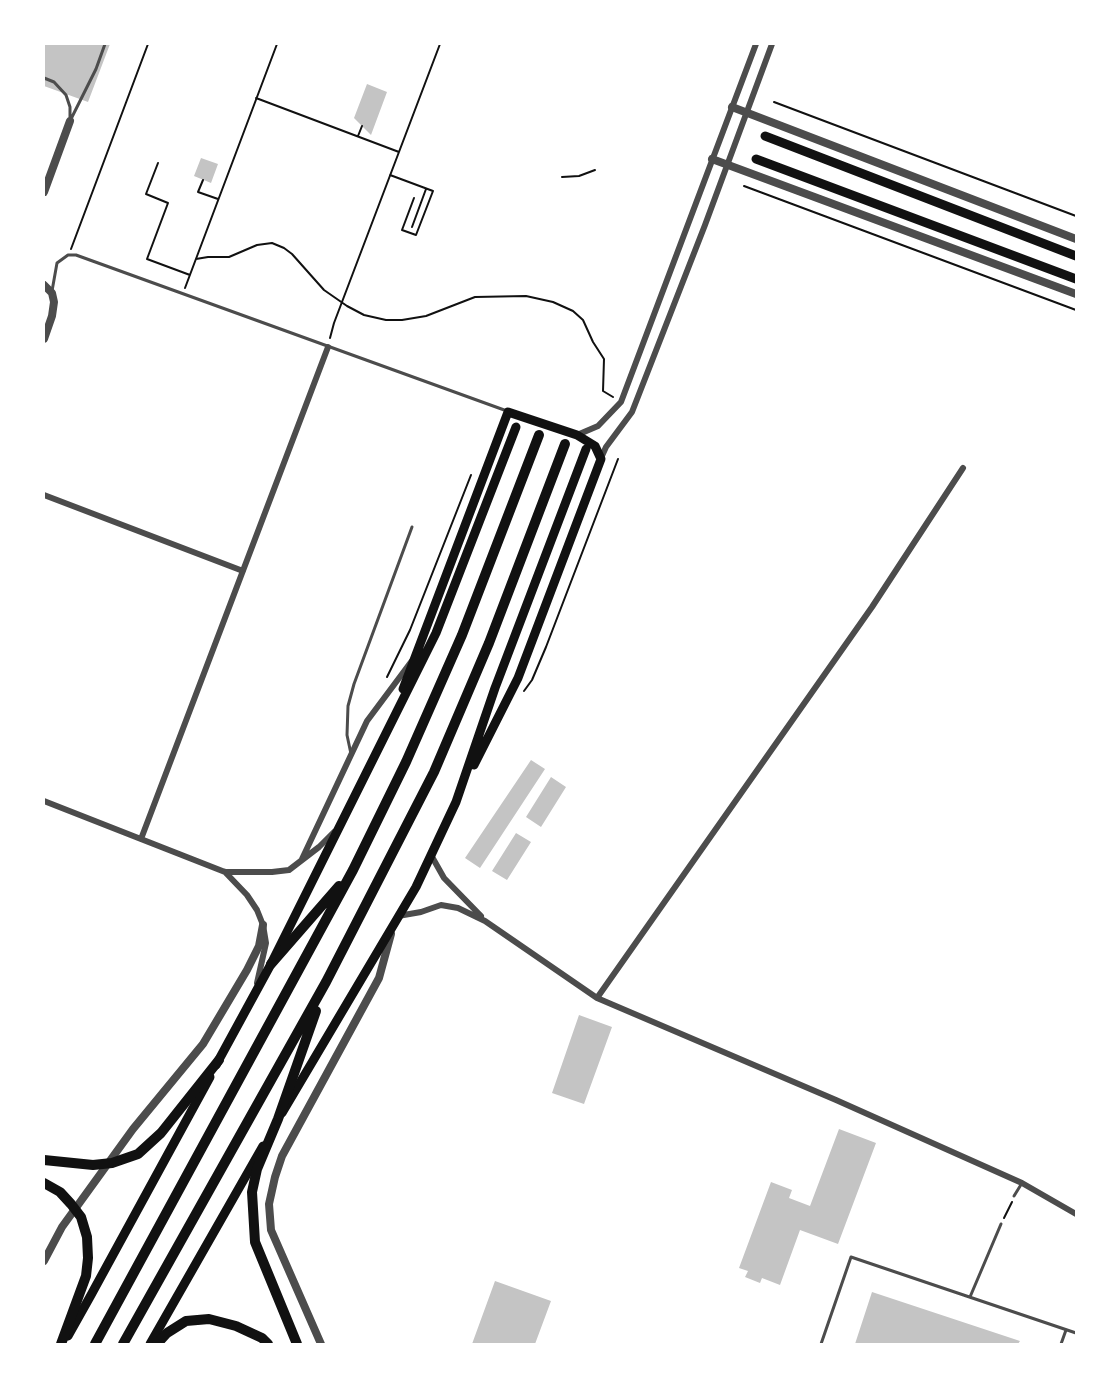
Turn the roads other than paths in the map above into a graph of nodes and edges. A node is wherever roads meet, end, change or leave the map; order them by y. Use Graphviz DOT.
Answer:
graph roads {
  1 [pos="105,44"];
  2 [pos="756,44"];
  3 [pos="772,44"];
  4 [pos="44,78"];
  5 [pos="732,107"];
  6 [pos="746,112"];
  7 [pos="70,121"];
  8 [pos="765,136"];
  9 [pos="712,159"];
  10 [pos="756,159"];
  11 [pos="726,164"];
  12 [pos="44,192"];
  13 [pos="1077,239"];
  14 [pos="1077,256"];
  15 [pos="1077,279"];
  16 [pos="44,285"];
  17 [pos="52,293"];
  18 [pos="1077,294"];
  19 [pos="44,339"];
  20 [pos="328,347"];
  21 [pos="508,412"];
  22 [pos="516,427"];
  23 [pos="539,435"];
  24 [pos="577,435"];
  25 [pos="565,444"];
  26 [pos="586,449"];
  27 [pos="601,459"];
  28 [pos="963,468"];
  29 [pos="44,495"];
  30 [pos="412,527"];
  31 [pos="243,572"];
  32 [pos="413,659"];
  33 [pos="391,725"];
  34 [pos="351,756"];
  35 [pos="44,801"];
  36 [pos="456,802"];
  37 [pos="343,822"];
  38 [pos="141,839"];
  39 [pos="431,855"];
  40 [pos="302,860"];
  41 [pos="353,870"];
  42 [pos="225,872"];
  43 [pos="398,916"];
  44 [pos="485,921"];
  45 [pos="263,925"];
  46 [pos="393,925"];
  47 [pos="271,964"];
  48 [pos="326,982"];
  49 [pos="597,998"];
  50 [pos="251,1000"];
  51 [pos="219,1060"];
  52 [pos="278,1119"];
  53 [pos="44,1160"];
  54 [pos="44,1183"];
  55 [pos="1022,1183"];
  56 [pos="1014,1196"];
  57 [pos="1077,1214"];
  58 [pos="1001,1224"];
  59 [pos="44,1261"];
  60 [pos="970,1297"];
  61 [pos="1066,1330"];
  62 [pos="1077,1334"];
  63 [pos="265,1341"];
  64 [pos="317,1343"];
  65 [pos="62,1344"];
  66 [pos="95,1344"];
  67 [pos="123,1344"];
  68 [pos="150,1344"];
  69 [pos="158,1344"];
  70 [pos="297,1344"];
  71 [pos="821,1344"];
  72 [pos="1061,1344"];
  1 -- 7 [label="lane"];
  2 -- 5 [label="street"];
  3 -- 6 [label="street"];
  4 -- 7 [label="lane"];
  5 -- 6 [label="street"];
  5 -- 9 [label="street"];
  6 -- 11 [label="street"];
  6 -- 13 [label="street"];
  7 -- 12 [label="street"];
  8 -- 14 [label="main road"];
  9 -- 11 [label="street"];
  9 -- 24 [label="street"];
  10 -- 15 [label="main road"];
  11 -- 18 [label="street"];
  11 -- 27 [label="street"];
  16 -- 17 [label="street"];
  17 -- 19 [label="street"];
  17 -- 20 [label="lane"];
  20 -- 21 [label="lane"];
  20 -- 31 [label="street"];
  21 -- 24 [label="main road"];
  21 -- 32 [label="main road"];
  22 -- 33 [label="main road"];
  23 -- 41 [label="highway"];
  24 -- 27 [label="main road"];
  25 -- 48 [label="highway"];
  26 -- 36 [label="main road"];
  27 -- 36 [label="main road"];
  28 -- 49 [label="street"];
  29 -- 31 [label="street"];
  30 -- 34 [label="lane"];
  31 -- 38 [label="street"];
  32 -- 33 [label="main road"];
  32 -- 34 [label="street"];
  33 -- 37 [label="main road"];
  34 -- 40 [label="street"];
  35 -- 38 [label="street"];
  36 -- 39 [label="main road"];
  37 -- 40 [label="street"];
  37 -- 47 [label="main road"];
  38 -- 42 [label="street"];
  39 -- 43 [label="main road"];
  39 -- 44 [label="street"];
  40 -- 42 [label="street"];
  41 -- 47 [label="highway"];
  41 -- 66 [label="highway"];
  42 -- 45 [label="street"];
  43 -- 44 [label="street"];
  43 -- 46 [label="main road"];
  44 -- 49 [label="street"];
  45 -- 50 [label="street"];
  45 -- 59 [label="street"];
  46 -- 52 [label="main road"];
  46 -- 64 [label="street"];
  47 -- 50 [label="main road"];
  48 -- 52 [label="highway"];
  48 -- 67 [label="highway"];
  49 -- 55 [label="street"];
  50 -- 51 [label="main road"];
  51 -- 53 [label="highway"];
  51 -- 65 [label="main road"];
  52 -- 68 [label="main road"];
  52 -- 70 [label="highway"];
  54 -- 65 [label="highway"];
  55 -- 56 [label="lane"];
  55 -- 57 [label="street"];
  58 -- 60 [label="lane"];
  60 -- 61 [label="lane"];
  60 -- 71 [label="lane"];
  61 -- 62 [label="lane"];
  61 -- 72 [label="lane"];
  63 -- 69 [label="highway"];
}
